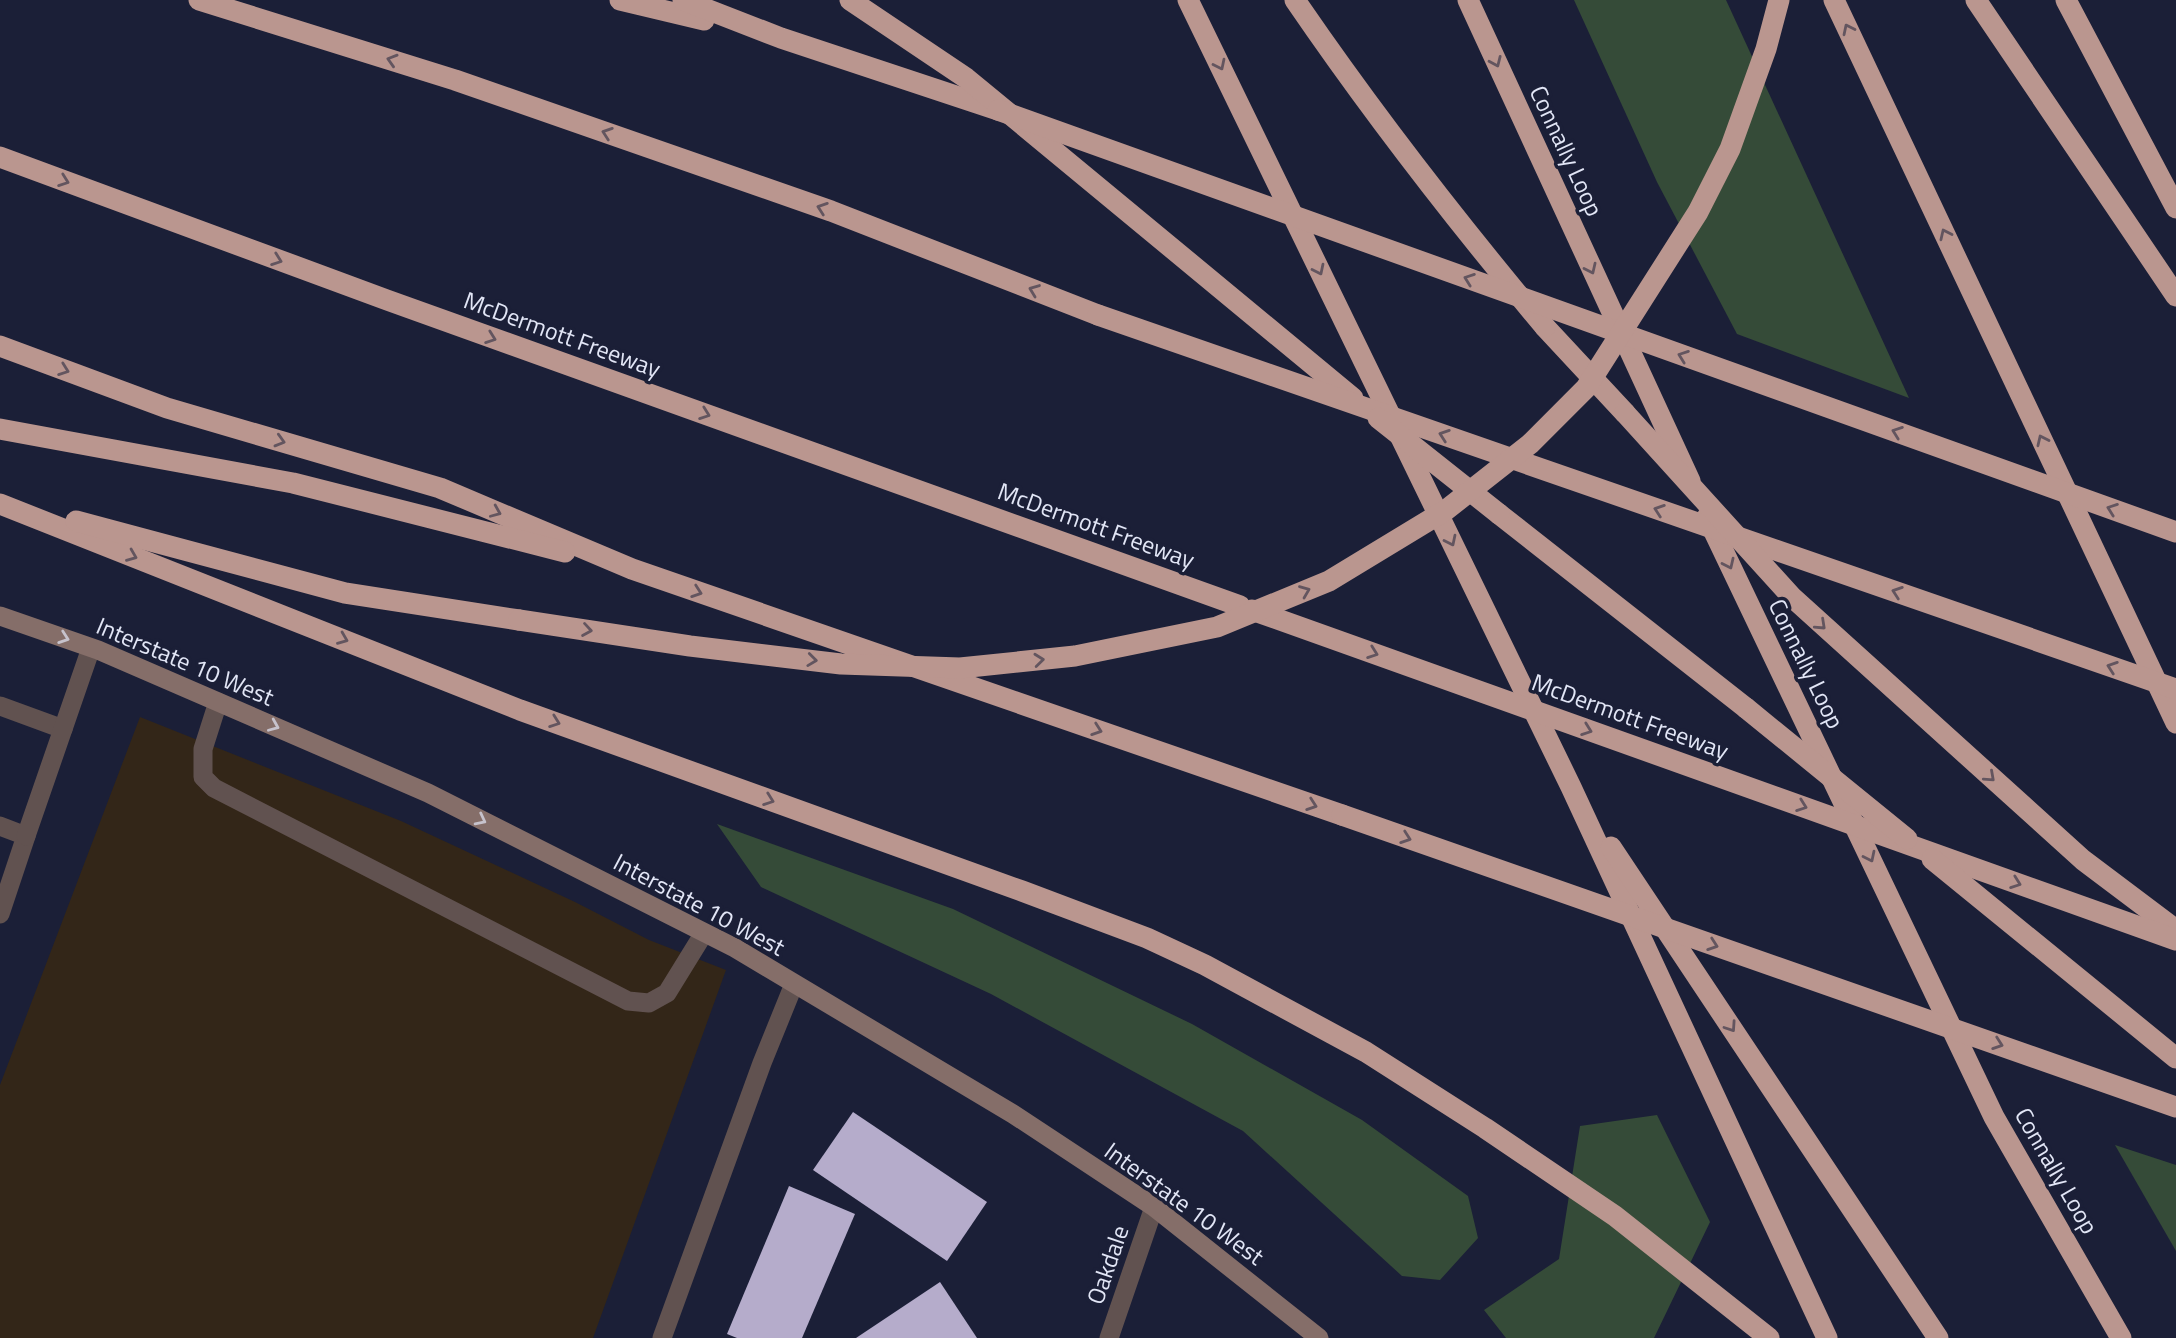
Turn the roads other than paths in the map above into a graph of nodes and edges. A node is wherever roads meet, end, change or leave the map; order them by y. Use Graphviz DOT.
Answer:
graph roads {
  1 [pos="200,0"];
  2 [pos="620,0"];
  3 [pos="682,0"];
  4 [pos="850,0"];
  5 [pos="1296,0"];
  6 [pos="1468,0"];
  7 [pos="1779,0"];
  8 [pos="1834,0"];
  9 [pos="1976,0"];
  10 [pos="2066,0"];
  11 [pos="1188,1"];
  12 [pos="781,38"];
  13 [pos="0,157"];
  14 [pos="2176,208"];
  15 [pos="2176,296"];
  16 [pos="0,346"];
  17 [pos="0,429"];
  18 [pos="0,502"];
  19 [pos="2176,532"];
  20 [pos="632,569"];
  21 [pos="0,616"];
  22 [pos="91,648"];
  23 [pos="2176,690"];
  24 [pos="218,702"];
  25 [pos="0,706"];
  26 [pos="2176,723"];
  27 [pos="63,729"];
  28 [pos="1571,787"];
  29 [pos="0,826"];
  30 [pos="26,836"];
  31 [pos="0,914"];
  32 [pos="2176,930"];
  33 [pos="704,933"];
  34 [pos="2176,940"];
  35 [pos="794,984"];
  36 [pos="2176,1058"];
  37 [pos="2176,1107"];
  38 [pos="1154,1207"];
  39 [pos="662,1338"];
  40 [pos="1109,1338"];
  41 [pos="1319,1338"];
  42 [pos="1769,1338"];
  43 [pos="1828,1338"];
  44 [pos="1938,1338"];
  45 [pos="2121,1338"];
  23 -- 1 [label="highway, one-way, bridge"];
  2 -- 12 [label="highway"];
  3 -- 12 [label="highway"];
  4 -- 36 [label="highway, bridge"];
  5 -- 32 [label="highway, one-way, bridge"];
  6 -- 45 [label="highway, Connally Loop, one-way"];
  18 -- 7 [label="highway, one-way, bridge"];
  26 -- 8 [label="highway, one-way"];
  9 -- 15 [label="highway"];
  10 -- 14 [label="highway"];
  11 -- 28 [label="highway, one-way"];
  19 -- 12 [label="highway, one-way, bridge"];
  13 -- 34 [label="highway, McDermott Freeway, one-way, bridge"];
  16 -- 20 [label="highway, one-way"];
  17 -- 20 [label="highway"];
  18 -- 42 [label="highway, one-way"];
  20 -- 37 [label="highway, one-way, bridge"];
  21 -- 22 [label="main road, Interstate 10 West, one-way"];
  22 -- 24 [label="main road, Interstate 10 West"];
  22 -- 27 [label="street"];
  24 -- 33 [label="main road, Interstate 10 West, one-way"];
  24 -- 33 [label="street"];
  25 -- 27 [label="street"];
  27 -- 30 [label="street"];
  28 -- 43 [label="highway"];
  28 -- 44 [label="highway, one-way"];
  29 -- 30 [label="street"];
  30 -- 31 [label="street"];
  33 -- 35 [label="main road, Interstate 10 West"];
  35 -- 38 [label="main road, Interstate 10 West"];
  35 -- 39 [label="street"];
  38 -- 40 [label="street, Oakdale"];
  38 -- 41 [label="main road, Interstate 10 West"];
}
